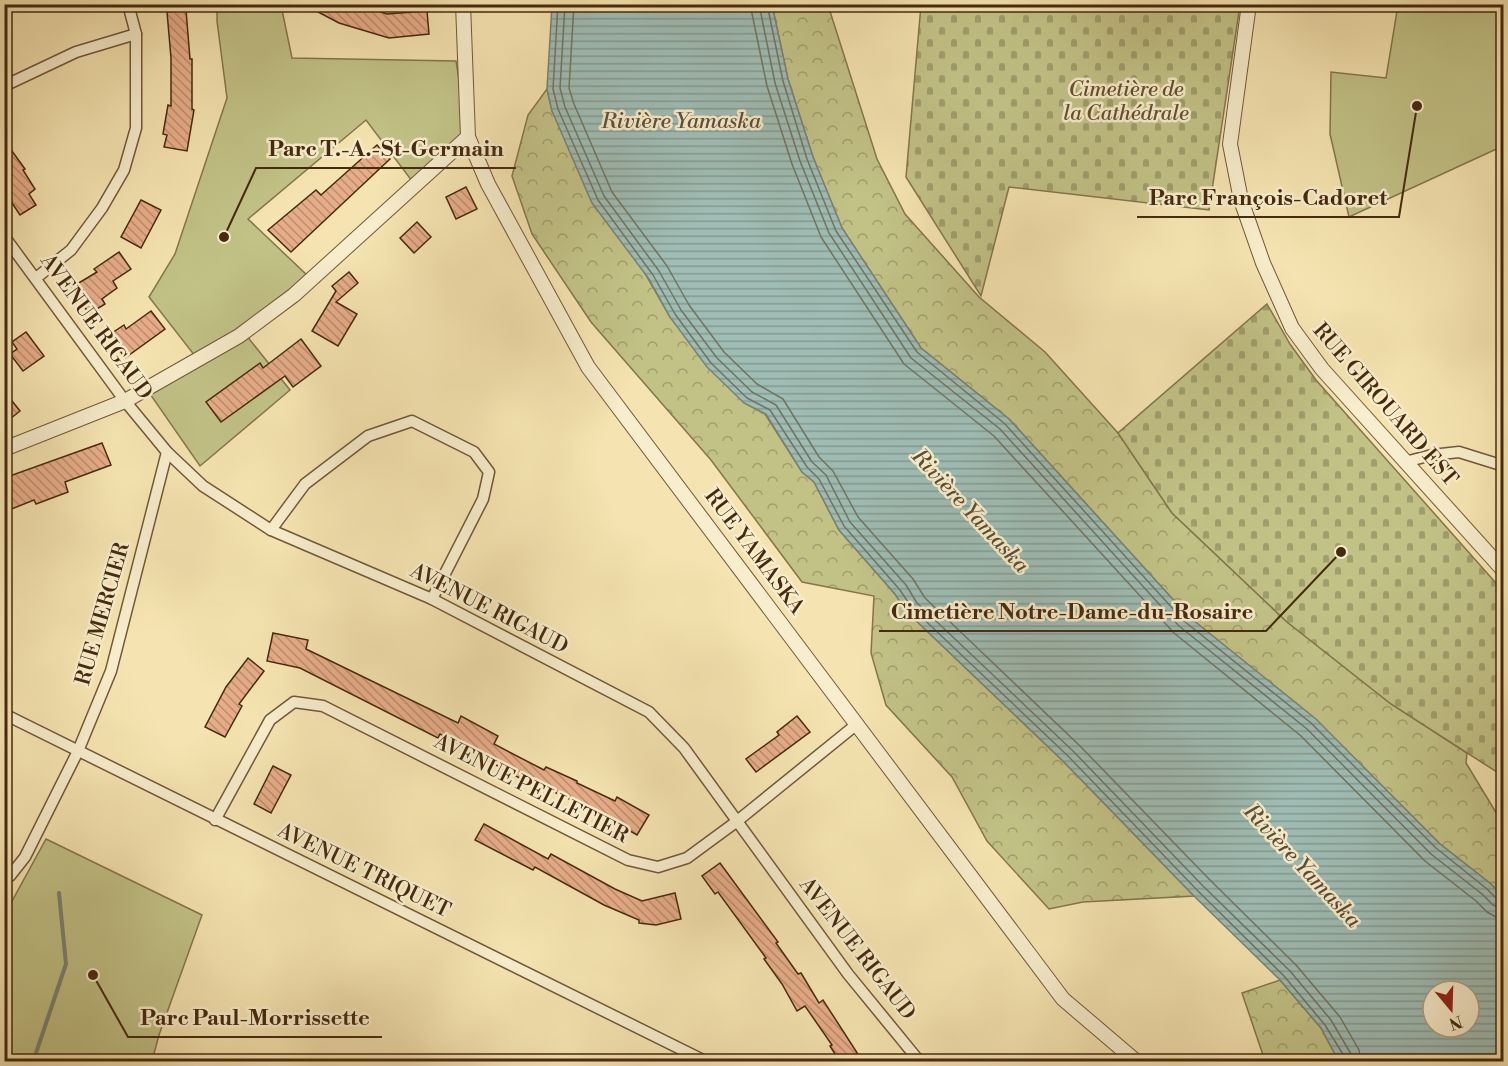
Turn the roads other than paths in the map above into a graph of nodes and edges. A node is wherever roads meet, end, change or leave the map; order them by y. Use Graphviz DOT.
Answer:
graph roads {
  1 [pos="128,4"];
  2 [pos="463,4"];
  3 [pos="1248,4"];
  4 [pos="136,34"];
  5 [pos="4,86"];
  6 [pos="468,137"];
  7 [pos="4,236"];
  8 [pos="36,278"];
  9 [pos="125,401"];
  10 [pos="4,449"];
  11 [pos="166,452"];
  12 [pos="1405,462"];
  13 [pos="1503,466"];
  14 [pos="271,530"];
  15 [pos="1503,571"];
  16 [pos="432,599"];
  17 [pos="4,714"];
  18 [pos="857,724"];
  19 [pos="78,752"];
  20 [pos="215,820"];
  21 [pos="736,822"];
  22 [pos="7,877"];
  23 [pos="707,1062"];
  24 [pos="920,1062"];
  25 [pos="1137,1062"];
  1 -- 4 [label="street"];
  2 -- 6 [label="street, RUE YAMASKA"];
  3 -- 12 [label="street, RUE GIROUARD EST"];
  4 -- 5 [label="street"];
  4 -- 8 [label="street"];
  6 -- 9 [label="street"];
  6 -- 18 [label="street, RUE YAMASKA"];
  7 -- 8 [label="street, AVENUE RIGAUD"];
  8 -- 9 [label="street, AVENUE RIGAUD"];
  9 -- 10 [label="street"];
  9 -- 11 [label="street, AVENUE RIGAUD"];
  11 -- 14 [label="street, AVENUE RIGAUD"];
  11 -- 19 [label="street, RUE MERCIER"];
  12 -- 13 [label="street"];
  12 -- 15 [label="street, RUE GIROUARD EST"];
  14 -- 16 [label="street, AVENUE RIGAUD"];
  14 -- 16 [label="street"];
  16 -- 21 [label="street, AVENUE RIGAUD"];
  17 -- 19 [label="street, AVENUE TRIQUET"];
  18 -- 21 [label="street, AVENUE PELLETIER"];
  18 -- 25 [label="street, RUE YAMASKA"];
  19 -- 20 [label="street, AVENUE TRIQUET"];
  19 -- 22 [label="street, RUE MERCIER"];
  20 -- 21 [label="street, AVENUE PELLETIER"];
  20 -- 23 [label="street, AVENUE TRIQUET"];
  21 -- 24 [label="street, AVENUE RIGAUD"];
}
